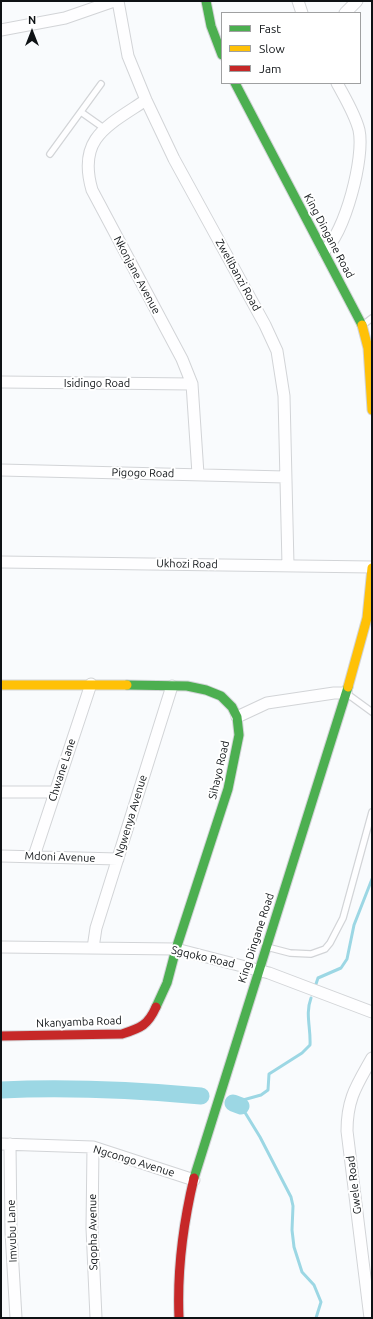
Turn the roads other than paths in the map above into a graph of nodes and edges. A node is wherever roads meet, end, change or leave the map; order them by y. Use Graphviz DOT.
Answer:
graph roads {
  1 [pos="114,1"];
  2 [pos="118,1"];
  3 [pos="206,1"];
  4 [pos="298,1"];
  5 [pos="357,1"];
  6 [pos="302,12"];
  7 [pos="346,12"];
  8 [pos="1,30"];
  9 [pos="221,52"];
  10 [pos="102,84"];
  11 [pos="236,84"];
  12 [pos="338,84"];
  13 [pos="146,100"];
  14 [pos="82,112"];
  15 [pos="105,129"];
  16 [pos="50,154"];
  17 [pos="324,251"];
  18 [pos="372,318"];
  19 [pos="362,326"];
  20 [pos="1,382"];
  21 [pos="192,384"];
  22 [pos="372,410"];
  23 [pos="1,470"];
  24 [pos="198,474"];
  25 [pos="285,477"];
  26 [pos="1,562"];
  27 [pos="288,565"];
  28 [pos="372,567"];
  29 [pos="91,684"];
  30 [pos="1,685"];
  31 [pos="172,686"];
  32 [pos="346,693"];
  33 [pos="372,712"];
  34 [pos="237,717"];
  35 [pos="1,792"];
  36 [pos="55,792"];
  37 [pos="372,812"];
  38 [pos="1,856"];
  39 [pos="34,856"];
  40 [pos="118,859"];
  41 [pos="266,946"];
  42 [pos="1,947"];
  43 [pos="93,948"];
  44 [pos="176,949"];
  45 [pos="259,970"];
  46 [pos="372,1012"];
  47 [pos="1,1036"];
  48 [pos="372,1058"];
  49 [pos="6,1144"];
  50 [pos="93,1147"];
  51 [pos="194,1180"];
  52 [pos="6,1232"];
  53 [pos="16,1318"];
  54 [pos="96,1318"];
  55 [pos="179,1318"];
  56 [pos="370,1318"];
  1 -- 8 [label="street"];
  2 -- 13 [label="street, Zwelibanzi Road"];
  3 -- 9 [label="street"];
  4 -- 6 [label="street"];
  5 -- 7 [label="street"];
  10 -- 14 [label="lane"];
  11 -- 17 [label="street, King Dingane Road"];
  12 -- 17 [label="street"];
  13 -- 15 [label="street, Nkonjane Avenue"];
  13 -- 25 [label="street, Zwelibanzi Road"];
  14 -- 15 [label="lane"];
  14 -- 16 [label="lane"];
  15 -- 21 [label="street, Nkonjane Avenue"];
  17 -- 19 [label="street, King Dingane Road"];
  18 -- 19 [label="lane"];
  19 -- 22 [label="street, King Dingane Road"];
  20 -- 21 [label="street, Isidingo Road"];
  21 -- 24 [label="street, Nkonjane Avenue"];
  23 -- 24 [label="street, Pigogo Road"];
  24 -- 25 [label="street, Pigogo Road"];
  25 -- 27 [label="street, Zwelibanzi Road"];
  26 -- 27 [label="street, Ukhozi Road"];
  27 -- 28 [label="street, Ukhozi Road"];
  28 -- 32 [label="street, King Dingane Road"];
  29 -- 30 [label="street"];
  29 -- 31 [label="street"];
  29 -- 36 [label="street, Chwane Lane"];
  31 -- 34 [label="street"];
  31 -- 40 [label="street, Ngwenya Avenue"];
  32 -- 33 [label="lane"];
  32 -- 34 [label="street"];
  32 -- 41 [label="street, King Dingane Road"];
  34 -- 44 [label="street, Sihayo Road"];
  35 -- 36 [label="street"];
  36 -- 39 [label="street, Chwane Lane"];
  37 -- 41 [label="lane"];
  38 -- 39 [label="street, Mdoni Avenue"];
  39 -- 40 [label="street, Mdoni Avenue"];
  40 -- 43 [label="street, Ngwenya Avenue"];
  41 -- 45 [label="street, King Dingane Road"];
  42 -- 43 [label="street, Sgqoko Road"];
  43 -- 44 [label="street, Sgqoko Road"];
  44 -- 45 [label="street, Sgqoko Road"];
  44 -- 47 [label="street, Nkanyamba Road"];
  45 -- 46 [label="street, Sgqoko Road"];
  45 -- 51 [label="street, King Dingane Road"];
  48 -- 56 [label="street, Gwele Road"];
  49 -- 50 [label="street, Ngcongo Avenue"];
  49 -- 52 [label="street, Imvubu Lane"];
  50 -- 51 [label="street, Ngcongo Avenue"];
  50 -- 54 [label="street, Sqopha Avenue"];
  51 -- 55 [label="street, King Dingane Road"];
  52 -- 53 [label="street, Imvubu Lane"];
}
